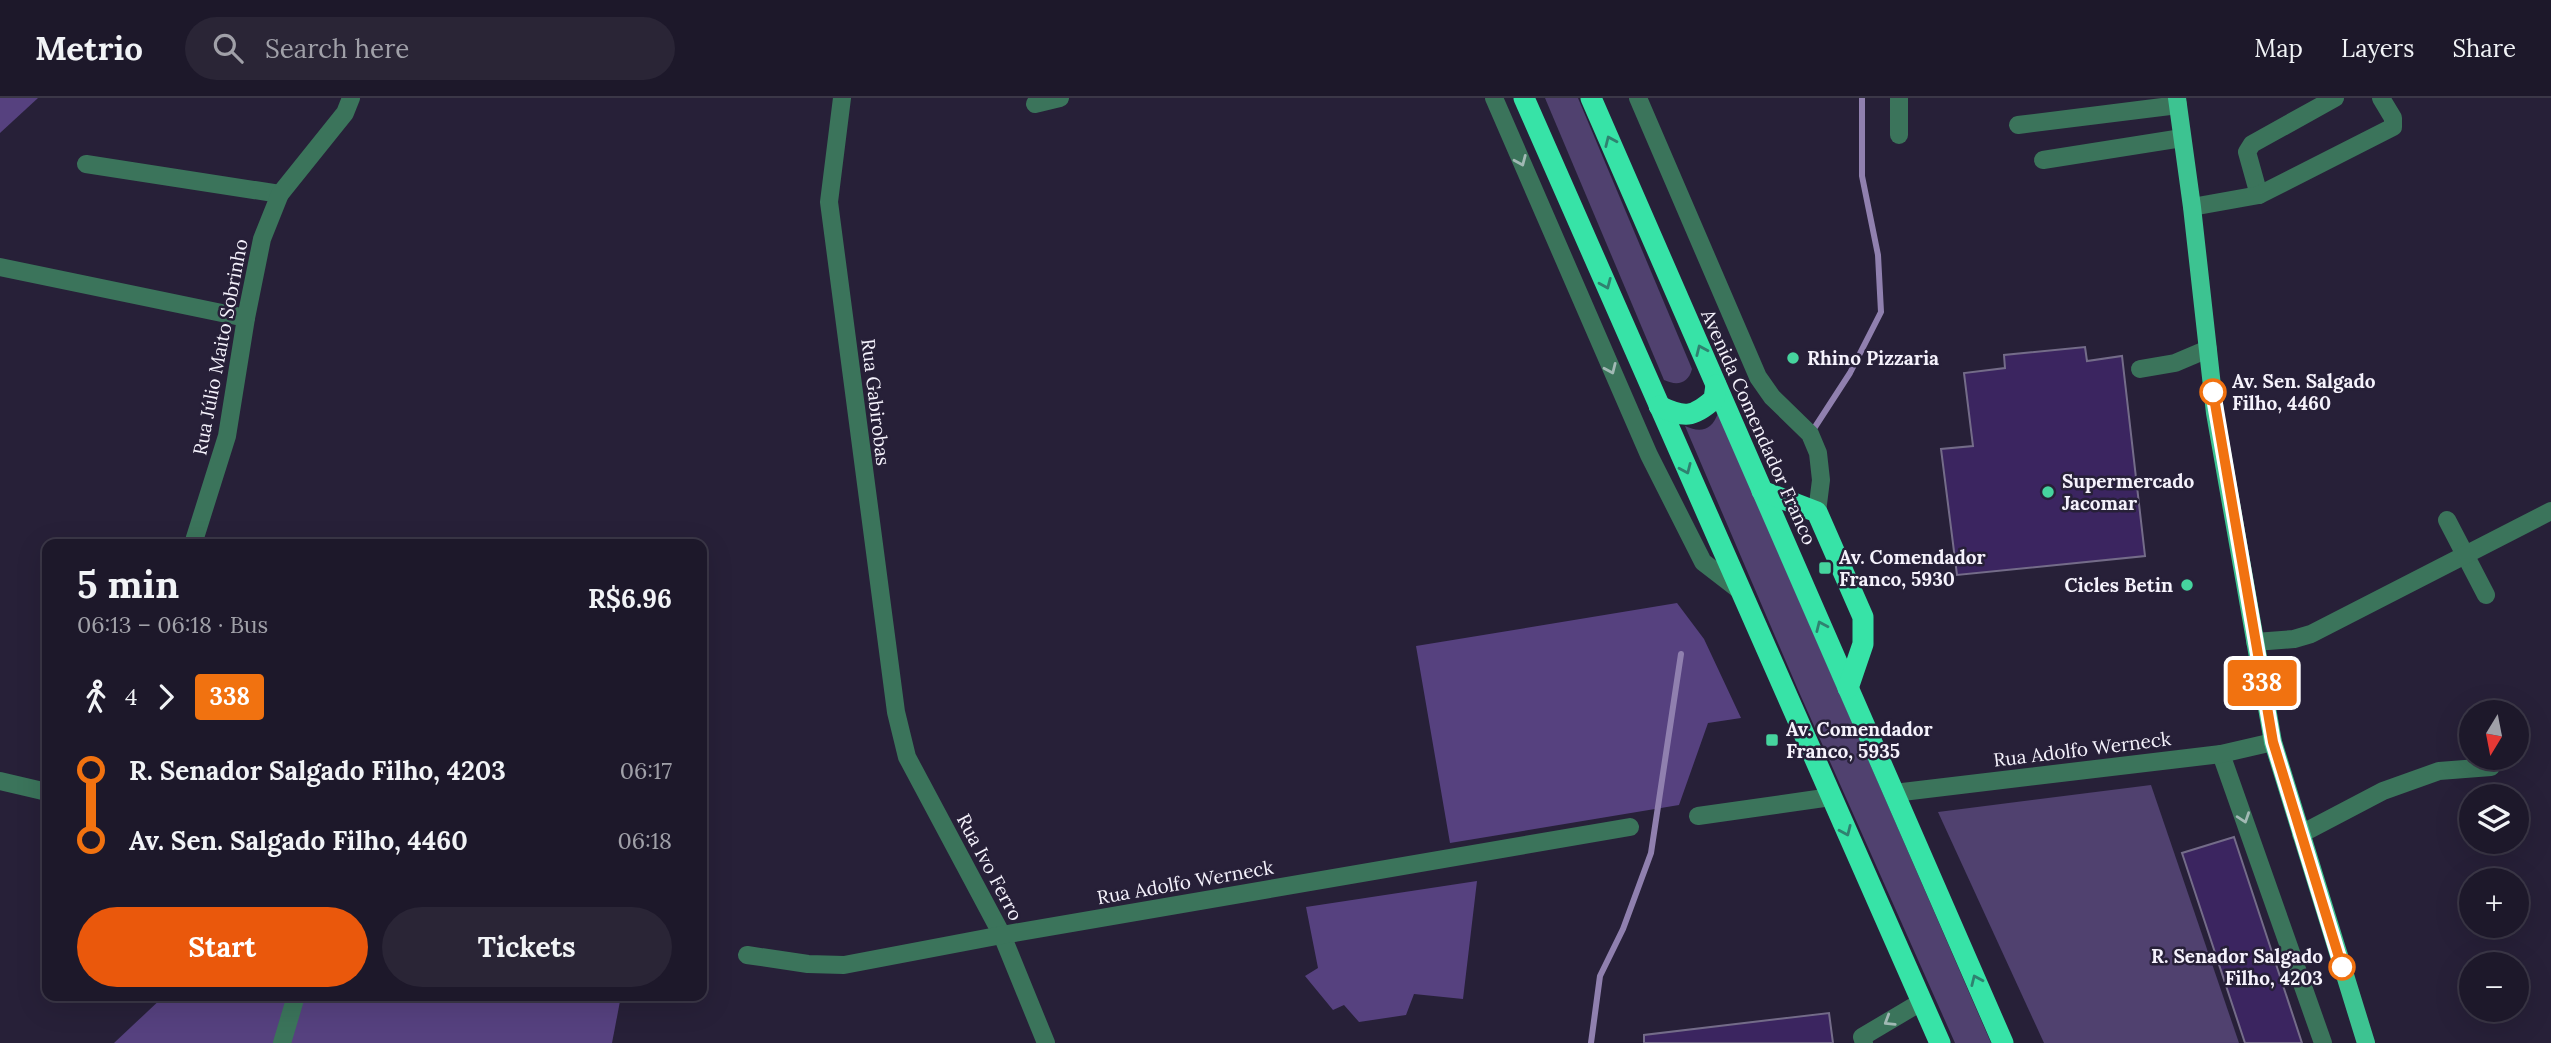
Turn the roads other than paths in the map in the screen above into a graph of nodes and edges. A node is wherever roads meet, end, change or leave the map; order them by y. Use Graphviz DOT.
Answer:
graph roads {
  1 [pos="351,98"];
  2 [pos="842,98"];
  3 [pos="1060,98"];
  4 [pos="1494,98"];
  5 [pos="1524,98"];
  6 [pos="1591,98"];
  7 [pos="1637,98"];
  8 [pos="1899,98"];
  9 [pos="2335,98"];
  10 [pos="2381,98"];
  11 [pos="2177,101"];
  12 [pos="1035,104"];
  13 [pos="2018,125"];
  14 [pos="1899,135"];
  15 [pos="2182,138"];
  16 [pos="2043,160"];
  17 [pos="86,164"];
  18 [pos="281,194"];
  19 [pos="2259,195"];
  20 [pos="2192,207"];
  21 [pos="0,267"];
  22 [pos="246,318"];
  23 [pos="2208,349"];
  24 [pos="2140,369"];
  25 [pos="1716,385"];
  26 [pos="1659,406"];
  27 [pos="1762,491"];
  28 [pos="2551,511"];
  29 [pos="1818,512"];
  30 [pos="2446,520"];
  31 [pos="195,539"];
  32 [pos="2464,555"];
  33 [pos="1738,589"];
  34 [pos="2486,595"];
  35 [pos="2255,642"];
  36 [pos="1848,688"];
  37 [pos="896,712"];
  38 [pos="2273,742"];
  39 [pos="2221,754"];
  40 [pos="2459,769"];
  41 [pos="0,781"];
  42 [pos="42,791"];
  43 [pos="1894,793"];
  44 [pos="1831,797"];
  45 [pos="1698,816"];
  46 [pos="1630,827"];
  47 [pos="2301,834"];
  48 [pos="1002,935"];
  49 [pos="747,955"];
  50 [pos="295,1001"];
  51 [pos="1921,1002"];
  52 [pos="282,1043"];
  53 [pos="1046,1043"];
  54 [pos="1864,1043"];
  55 [pos="1940,1043"];
  56 [pos="2003,1043"];
  57 [pos="2323,1043"];
  58 [pos="2366,1043"];
  1 -- 18 [label="street, Rua Júlio Maito Sobrinho"];
  2 -- 37 [label="street, Rua Gabirobas"];
  3 -- 12 [label="street"];
  4 -- 33 [label="street, one-way"];
  5 -- 26 [label="highway, one-way"];
  25 -- 6 [label="highway, Avenida Comendador Franco, one-way"];
  7 -- 29 [label="street, Avenida Comendador Franco"];
  8 -- 14 [label="street"];
  9 -- 19 [label="street"];
  10 -- 19 [label="street"];
  11 -- 13 [label="street"];
  11 -- 15 [label="main road"];
  15 -- 16 [label="street"];
  15 -- 20 [label="main road"];
  17 -- 18 [label="street"];
  18 -- 22 [label="street, Rua Júlio Maito Sobrinho"];
  19 -- 20 [label="street"];
  20 -- 23 [label="main road"];
  21 -- 22 [label="street"];
  22 -- 31 [label="street, Rua Júlio Maito Sobrinho"];
  23 -- 24 [label="street"];
  23 -- 35 [label="main road"];
  25 -- 26 [label="highway"];
  25 -- 27 [label="highway, Avenida Comendador Franco"];
  26 -- 33 [label="highway, one-way"];
  27 -- 29 [label="highway"];
  36 -- 27 [label="highway, Avenida Comendador Franco, one-way"];
  28 -- 32 [label="street"];
  29 -- 36 [label="highway"];
  30 -- 32 [label="street"];
  32 -- 34 [label="street"];
  32 -- 35 [label="street"];
  33 -- 44 [label="highway"];
  35 -- 38 [label="main road"];
  36 -- 43 [label="highway, Avenida Comendador Franco"];
  37 -- 48 [label="street, Rua Ivo Ferro"];
  38 -- 39 [label="street, Rua Adolfo Werneck"];
  38 -- 47 [label="main road"];
  39 -- 43 [label="street, Rua Adolfo Werneck"];
  39 -- 57 [label="street, one-way"];
  40 -- 47 [label="street"];
  41 -- 42 [label="street"];
  56 -- 43 [label="highway, Avenida Comendador Franco, one-way"];
  44 -- 45 [label="street"];
  44 -- 51 [label="highway, one-way"];
  46 -- 48 [label="street, Rua Adolfo Werneck"];
  47 -- 58 [label="main road"];
  48 -- 49 [label="street, Rua Adolfo Werneck"];
  48 -- 53 [label="street, Rua Ivo Ferro"];
  50 -- 52 [label="street"];
  51 -- 54 [label="street, one-way"];
  51 -- 55 [label="highway"];
}
